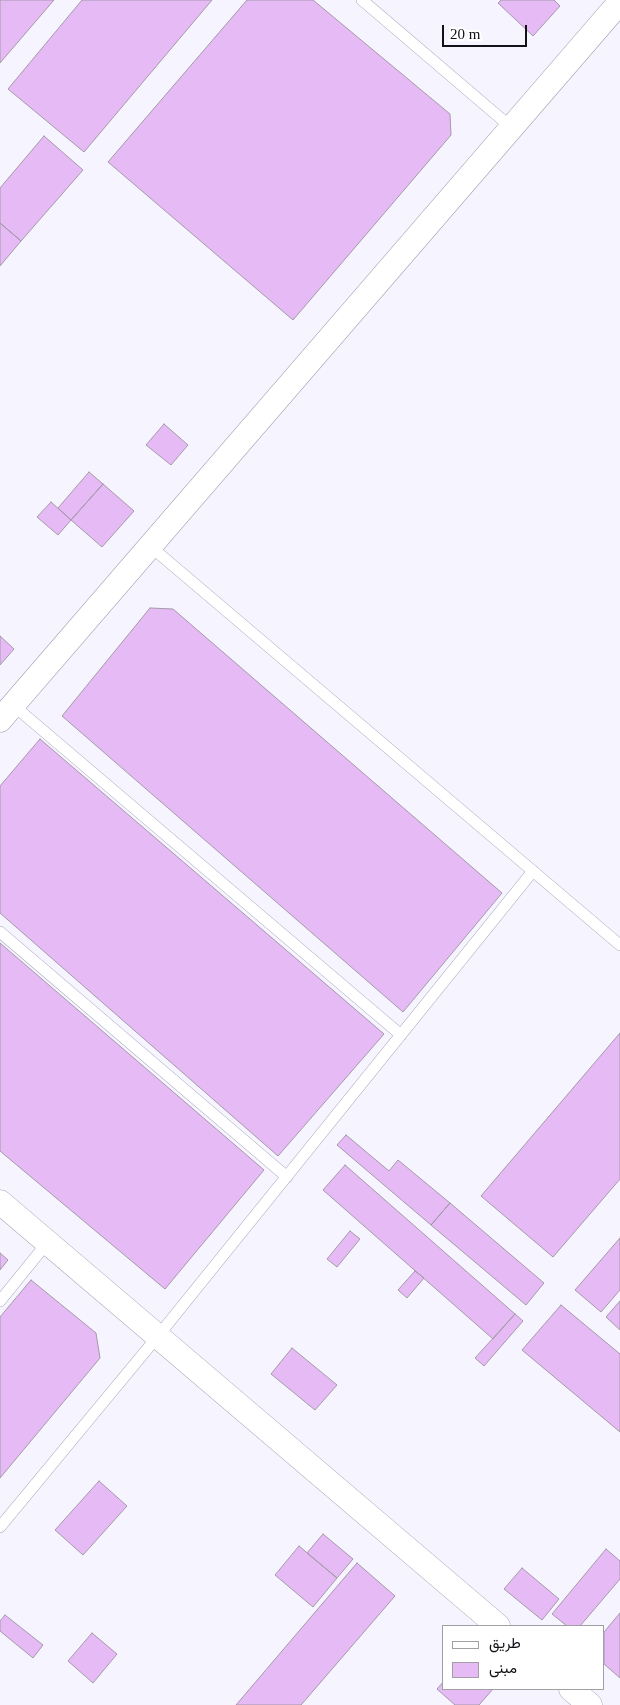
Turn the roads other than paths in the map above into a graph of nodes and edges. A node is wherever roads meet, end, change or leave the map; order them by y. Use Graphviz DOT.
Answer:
graph roads {
  1 [pos="362,0"];
  2 [pos="620,2"];
  3 [pos="512,128"];
  4 [pos="150,546"];
  5 [pos="6,712"];
  6 [pos="533,872"];
  7 [pos="0,932"];
  8 [pos="620,945"];
  9 [pos="401,1035"];
  10 [pos="287,1177"];
  11 [pos="0,1202"];
  12 [pos="47,1242"];
  13 [pos="0,1301"];
  14 [pos="158,1336"];
  15 [pos="0,1526"];
  16 [pos="497,1625"];
  17 [pos="572,1690"];
  18 [pos="590,1705"];
  1 -- 3 [label="lane"];
  2 -- 3 [label="street"];
  3 -- 4 [label="street"];
  4 -- 5 [label="street"];
  4 -- 6 [label="lane"];
  5 -- 9 [label="lane"];
  6 -- 8 [label="lane"];
  6 -- 9 [label="lane"];
  7 -- 10 [label="lane"];
  9 -- 10 [label="lane"];
  10 -- 14 [label="lane"];
  11 -- 12 [label="street"];
  12 -- 13 [label="lane"];
  12 -- 14 [label="street"];
  14 -- 15 [label="lane"];
  14 -- 16 [label="street"];
  17 -- 18 [label="street"];
}
